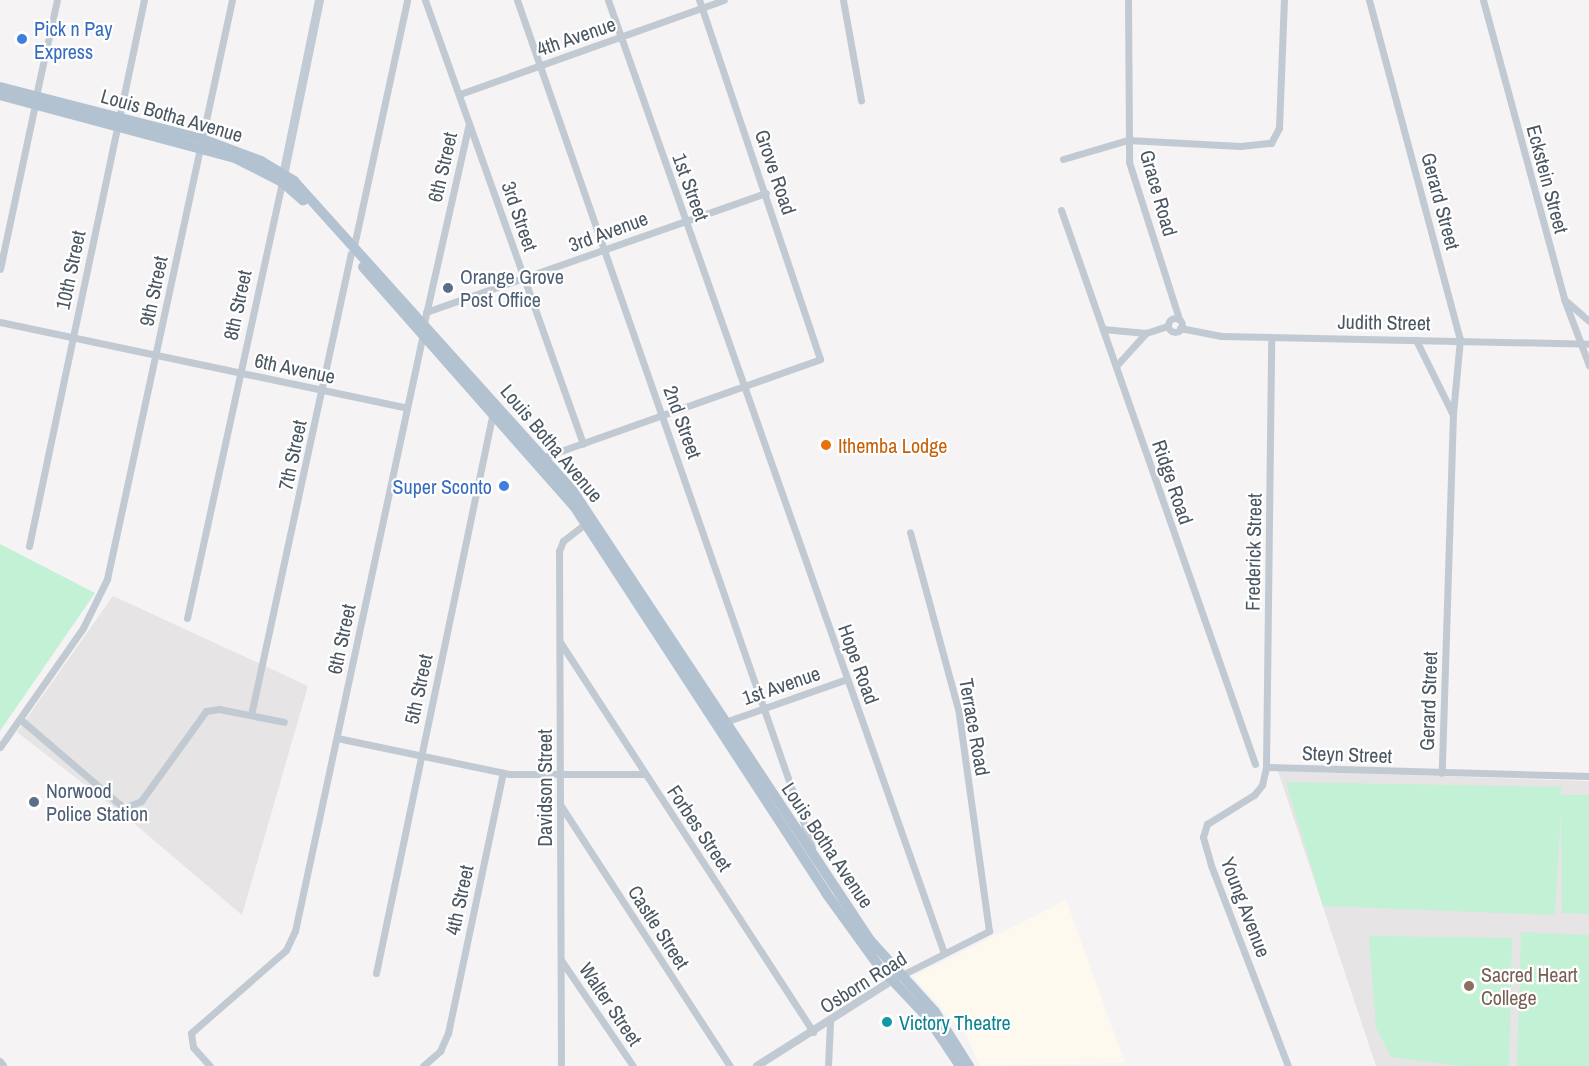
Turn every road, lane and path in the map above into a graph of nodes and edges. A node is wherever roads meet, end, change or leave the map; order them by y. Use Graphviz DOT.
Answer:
graph roads {
  1 [pos="57,0"];
  2 [pos="144,0"];
  3 [pos="232,0"];
  4 [pos="320,0"];
  5 [pos="407,0"];
  6 [pos="425,0"];
  7 [pos="517,0"];
  8 [pos="608,0"];
  9 [pos="699,0"];
  10 [pos="724,0"];
  11 [pos="843,0"];
  12 [pos="1128,0"];
  13 [pos="1284,0"];
  14 [pos="1369,0"];
  15 [pos="1483,0"];
  16 [pos="702,9"];
  17 [pos="622,38"];
  18 [pos="540,66"];
  19 [pos="0,87"];
  20 [pos="460,94"];
  21 [pos="0,95"];
  22 [pos="35,100"];
  23 [pos="861,100"];
  24 [pos="118,122"];
  25 [pos="470,123"];
  26 [pos="1128,140"];
  27 [pos="202,143"];
  28 [pos="1063,159"];
  29 [pos="283,177"];
  30 [pos="766,193"];
  31 [pos="1061,210"];
  32 [pos="686,220"];
  33 [pos="353,250"];
  34 [pos="605,250"];
  35 [pos="0,269"];
  36 [pos="524,278"];
  37 [pos="1564,299"];
  38 [pos="426,312"];
  39 [pos="1179,319"];
  40 [pos="1589,321"];
  41 [pos="0,322"];
  42 [pos="1168,326"];
  43 [pos="423,328"];
  44 [pos="1180,328"];
  45 [pos="1103,329"];
  46 [pos="1146,333"];
  47 [pos="1271,337"];
  48 [pos="72,338"];
  49 [pos="1460,339"];
  50 [pos="1416,340"];
  51 [pos="1577,342"];
  52 [pos="1589,344"];
  53 [pos="156,355"];
  54 [pos="1589,364"];
  55 [pos="1116,366"];
  56 [pos="240,373"];
  57 [pos="744,386"];
  58 [pos="322,390"];
  59 [pos="407,408"];
  60 [pos="493,412"];
  61 [pos="1452,413"];
  62 [pos="663,414"];
  63 [pos="583,444"];
  64 [pos="544,457"];
  65 [pos="586,523"];
  66 [pos="909,532"];
  67 [pos="29,546"];
  68 [pos="187,618"];
  69 [pos="560,642"];
  70 [pos="847,679"];
  71 [pos="766,708"];
  72 [pos="251,715"];
  73 [pos="20,719"];
  74 [pos="284,722"];
  75 [pos="725,722"];
  76 [pos="337,738"];
  77 [pos="0,747"];
  78 [pos="421,756"];
  79 [pos="1255,764"];
  80 [pos="1266,767"];
  81 [pos="502,773"];
  82 [pos="1442,773"];
  83 [pos="644,774"];
  84 [pos="561,777"];
  85 [pos="1589,777"];
  86 [pos="561,806"];
  87 [pos="814,855"];
  88 [pos="989,931"];
  89 [pos="944,953"];
  90 [pos="561,960"];
  91 [pos="376,973"];
  92 [pos="895,978"];
  93 [pos="830,1022"];
  94 [pos="813,1032"];
  95 [pos="0,1062"];
  96 [pos="3,1066"];
  97 [pos="210,1066"];
  98 [pos="423,1066"];
  99 [pos="561,1066"];
  100 [pos="633,1066"];
  101 [pos="730,1066"];
  102 [pos="758,1066"];
  103 [pos="828,1066"];
  104 [pos="960,1066"];
  105 [pos="969,1066"];
  106 [pos="1288,1066"];
  1 -- 22 [label="street"];
  2 -- 24 [label="street, 10th Street"];
  3 -- 27 [label="street, 9th Street"];
  4 -- 29 [label="main road, 8th Street"];
  5 -- 33 [label="street, 7th Street"];
  6 -- 20 [label="street, 3rd Street"];
  7 -- 18 [label="street, 2nd Street"];
  8 -- 17 [label="street, 1st Street"];
  9 -- 16 [label="street, Grove Road"];
  10 -- 16 [label="street, 4th Avenue"];
  11 -- 23 [label="street"];
  12 -- 26 [label="street, Grace Road"];
  13 -- 26 [label="street"];
  14 -- 49 [label="street, Gerard Street"];
  15 -- 37 [label="street, Eckstein Street"];
  16 -- 17 [label="street, 4th Avenue"];
  16 -- 30 [label="street, Grove Road"];
  17 -- 18 [label="street, 4th Avenue"];
  17 -- 32 [label="street, 1st Street"];
  18 -- 20 [label="street, 4th Avenue"];
  18 -- 34 [label="street, 2nd Street"];
  19 -- 22 [label="main road, Louis Botha Avenue"];
  20 -- 25 [label="street, 3rd Street"];
  21 -- 22 [label="main road, Louis Botha Avenue"];
  22 -- 24 [label="main road, Louis Botha Avenue"];
  22 -- 35 [label="street"];
  24 -- 27 [label="main road, Louis Botha Avenue"];
  24 -- 48 [label="street, 10th Street"];
  25 -- 36 [label="street, 3rd Street"];
  25 -- 38 [label="street, 6th Street"];
  26 -- 28 [label="street"];
  26 -- 39 [label="street, Grace Road"];
  27 -- 29 [label="main road, Louis Botha Avenue"];
  27 -- 53 [label="street, 9th Street"];
  29 -- 33 [label="main road, Louis Botha Avenue"];
  29 -- 56 [label="street, 8th Street"];
  30 -- 32 [label="street, 3rd Avenue"];
  30 -- 57 [label="street, Grove Road"];
  31 -- 45 [label="street, Ridge Road"];
  32 -- 34 [label="street, 3rd Avenue"];
  32 -- 57 [label="street, 1st Street"];
  33 -- 43 [label="main road, Louis Botha Avenue"];
  33 -- 58 [label="street, 7th Street"];
  34 -- 36 [label="street, 3rd Avenue"];
  34 -- 62 [label="street, 2nd Street"];
  36 -- 38 [label="street, 3rd Avenue"];
  36 -- 63 [label="street, 3rd Street"];
  37 -- 40 [label="street"];
  37 -- 51 [label="street, Eckstein Street"];
  38 -- 43 [label="street, 6th Street"];
  39 -- 42 [label="street"];
  39 -- 44 [label="street, Grace Road"];
  41 -- 48 [label="street, 6th Avenue"];
  42 -- 44 [label="street, Judith Street"];
  42 -- 46 [label="street"];
  43 -- 59 [label="street, 6th Street"];
  43 -- 60 [label="main road, Louis Botha Avenue"];
  43 -- 64 [label="main road, Louis Botha Avenue"];
  44 -- 47 [label="street, Judith Street"];
  45 -- 46 [label="street"];
  45 -- 55 [label="street, Ridge Road"];
  46 -- 55 [label="street"];
  47 -- 50 [label="street, Judith Street"];
  47 -- 80 [label="street, Frederick Street"];
  48 -- 53 [label="street, 6th Avenue"];
  48 -- 67 [label="street, 10th Street"];
  49 -- 50 [label="street, Judith Street"];
  49 -- 51 [label="street, Judith Street"];
  49 -- 61 [label="street, Gerard Street"];
  50 -- 61 [label="street, Gerard Street"];
  51 -- 52 [label="street, Judith Street"];
  51 -- 54 [label="street, Eckstein Street"];
  53 -- 56 [label="street, 6th Avenue"];
  53 -- 73 [label="street, 9th Street"];
  55 -- 79 [label="street, Ridge Road"];
  56 -- 58 [label="street, 6th Avenue"];
  56 -- 68 [label="street, 8th Street"];
  57 -- 62 [label="street"];
  57 -- 70 [label="street, Hope Road"];
  58 -- 59 [label="street, 6th Avenue"];
  58 -- 72 [label="street, 7th Street"];
  59 -- 76 [label="street, 6th Street"];
  60 -- 65 [label="main road, Louis Botha Avenue"];
  60 -- 78 [label="street, 5th Street"];
  61 -- 82 [label="street, Gerard Street"];
  62 -- 63 [label="street"];
  62 -- 71 [label="street, 2nd Street"];
  63 -- 64 [label="street"];
  64 -- 75 [label="main road, Louis Botha Avenue"];
  65 -- 69 [label="street, Davidson Street"];
  65 -- 92 [label="main road, Louis Botha Avenue"];
  66 -- 88 [label="street, Terrace Road"];
  69 -- 83 [label="street, Forbes Street"];
  69 -- 84 [label="street, Davidson Street"];
  70 -- 71 [label="street, 1st Avenue"];
  70 -- 89 [label="street, Hope Road"];
  71 -- 75 [label="street, 1st Avenue"];
  71 -- 87 [label="street, 2nd Street"];
  72 -- 73 [label="street"];
  72 -- 74 [label="street"];
  73 -- 77 [label="street, 9th Street"];
  75 -- 87 [label="main road, Louis Botha Avenue"];
  76 -- 78 [label="street"];
  76 -- 97 [label="street, 6th Street"];
  78 -- 81 [label="street"];
  78 -- 91 [label="street, 5th Street"];
  80 -- 82 [label="street, Steyn Street"];
  80 -- 106 [label="street, Young Avenue"];
  81 -- 84 [label="street"];
  81 -- 98 [label="street, 4th Street"];
  82 -- 85 [label="street, Steyn Street"];
  83 -- 84 [label="street"];
  83 -- 94 [label="street, Forbes Street"];
  84 -- 86 [label="street, Davidson Street"];
  86 -- 90 [label="street, Davidson Street"];
  86 -- 101 [label="street, Castle Street"];
  87 -- 92 [label="main road, Louis Botha Avenue"];
  88 -- 89 [label="street, Osborn Road"];
  89 -- 92 [label="street, Osborn Road"];
  90 -- 99 [label="street, Davidson Street"];
  90 -- 100 [label="street, Walter Street"];
  92 -- 93 [label="street, Osborn Road"];
  92 -- 104 [label="main road, Louis Botha Avenue"];
  92 -- 105 [label="main road, Louis Botha Avenue"];
  93 -- 94 [label="street, Osborn Road"];
  93 -- 103 [label="street"];
  94 -- 102 [label="street, Osborn Road"];
  95 -- 96 [label="street"];
}
